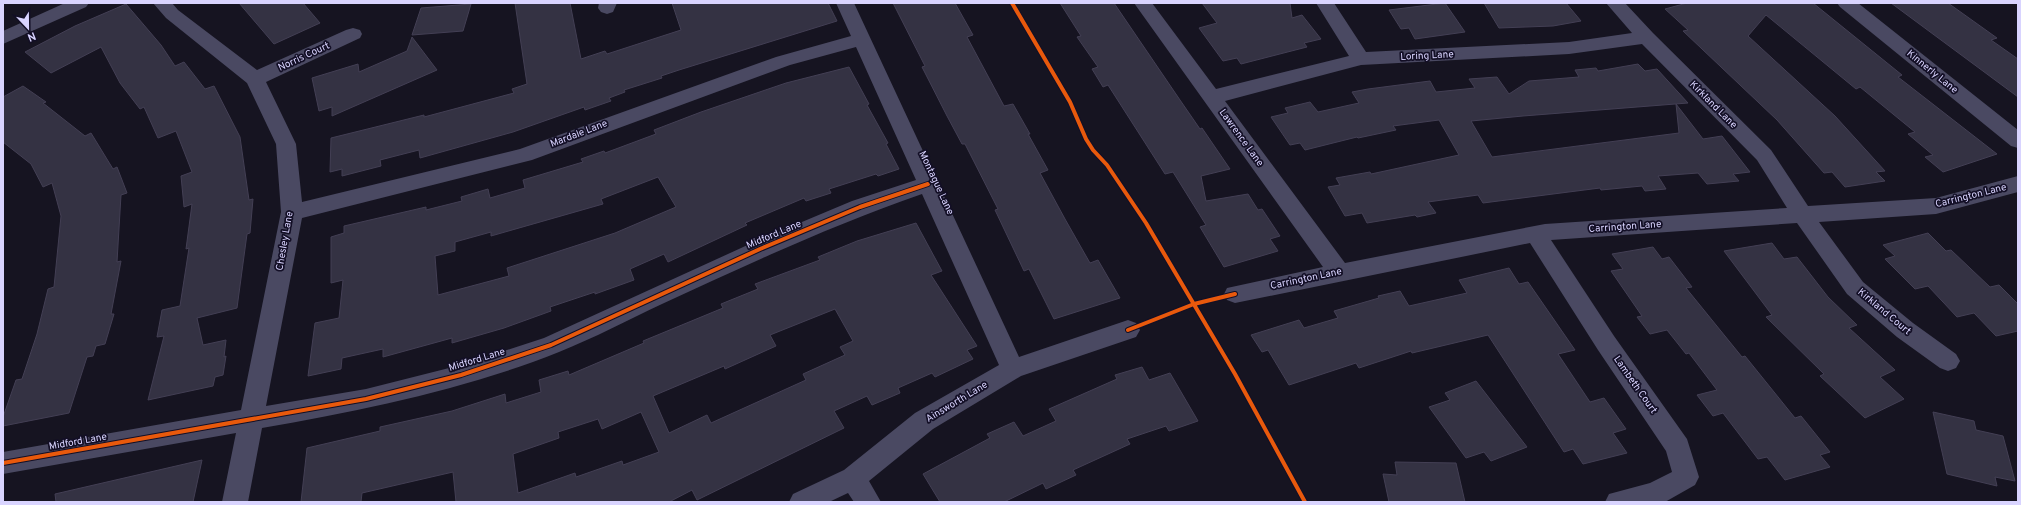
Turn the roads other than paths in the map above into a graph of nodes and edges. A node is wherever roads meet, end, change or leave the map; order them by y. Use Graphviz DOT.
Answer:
graph roads {
  1 [pos="80,3"];
  2 [pos="162,3"];
  3 [pos="845,3"];
  4 [pos="1143,3"];
  5 [pos="1325,3"];
  6 [pos="1615,3"];
  7 [pos="1846,3"];
  8 [pos="353,34"];
  9 [pos="1646,37"];
  10 [pos="3,38"];
  11 [pos="862,39"];
  12 [pos="1361,59"];
  13 [pos="255,79"];
  14 [pos="1212,97"];
  15 [pos="2018,141"];
  16 [pos="928,184"];
  17 [pos="2018,184"];
  18 [pos="292,212"];
  19 [pos="1802,214"];
  20 [pos="1536,234"];
  21 [pos="1339,272"];
  22 [pos="1235,294"];
  23 [pos="1128,330"];
  24 [pos="1948,361"];
  25 [pos="1013,369"];
  26 [pos="249,421"];
  27 [pos="3,463"];
  28 [pos="853,478"];
  29 [pos="235,502"];
  30 [pos="802,502"];
  31 [pos="868,502"];
  32 [pos="1618,502"];
  1 -- 10 [label="street"];
  2 -- 13 [label="street, Chesley Lane"];
  3 -- 11 [label="street, Montague Lane"];
  4 -- 14 [label="street, Lawrence Lane"];
  5 -- 12 [label="street"];
  6 -- 9 [label="street, Kirkland Lane"];
  7 -- 15 [label="street, Kinnerly Lane"];
  8 -- 13 [label="street, Norris Court"];
  9 -- 12 [label="street, Loring Lane"];
  9 -- 19 [label="street, Kirkland Lane"];
  11 -- 16 [label="street, Montague Lane"];
  11 -- 18 [label="street, Mardale Lane"];
  12 -- 14 [label="street, Loring Lane"];
  13 -- 18 [label="street, Chesley Lane"];
  14 -- 21 [label="street, Lawrence Lane"];
  16 -- 25 [label="street, Montague Lane"];
  16 -- 26 [label="street, Midford Lane"];
  17 -- 19 [label="street, Carrington Lane"];
  18 -- 26 [label="street, Chesley Lane"];
  19 -- 20 [label="street, Carrington Lane"];
  19 -- 24 [label="street, Kirkland Court"];
  20 -- 21 [label="street, Carrington Lane"];
  20 -- 32 [label="street, Lambeth Court"];
  21 -- 22 [label="street, Carrington Lane"];
  23 -- 25 [label="street, Ainsworth Lane"];
  25 -- 28 [label="street, Ainsworth Lane"];
  26 -- 27 [label="street, Midford Lane"];
  26 -- 29 [label="street, Chesley Lane"];
  28 -- 30 [label="street, Ainsworth Lane"];
  28 -- 31 [label="street"];
}
